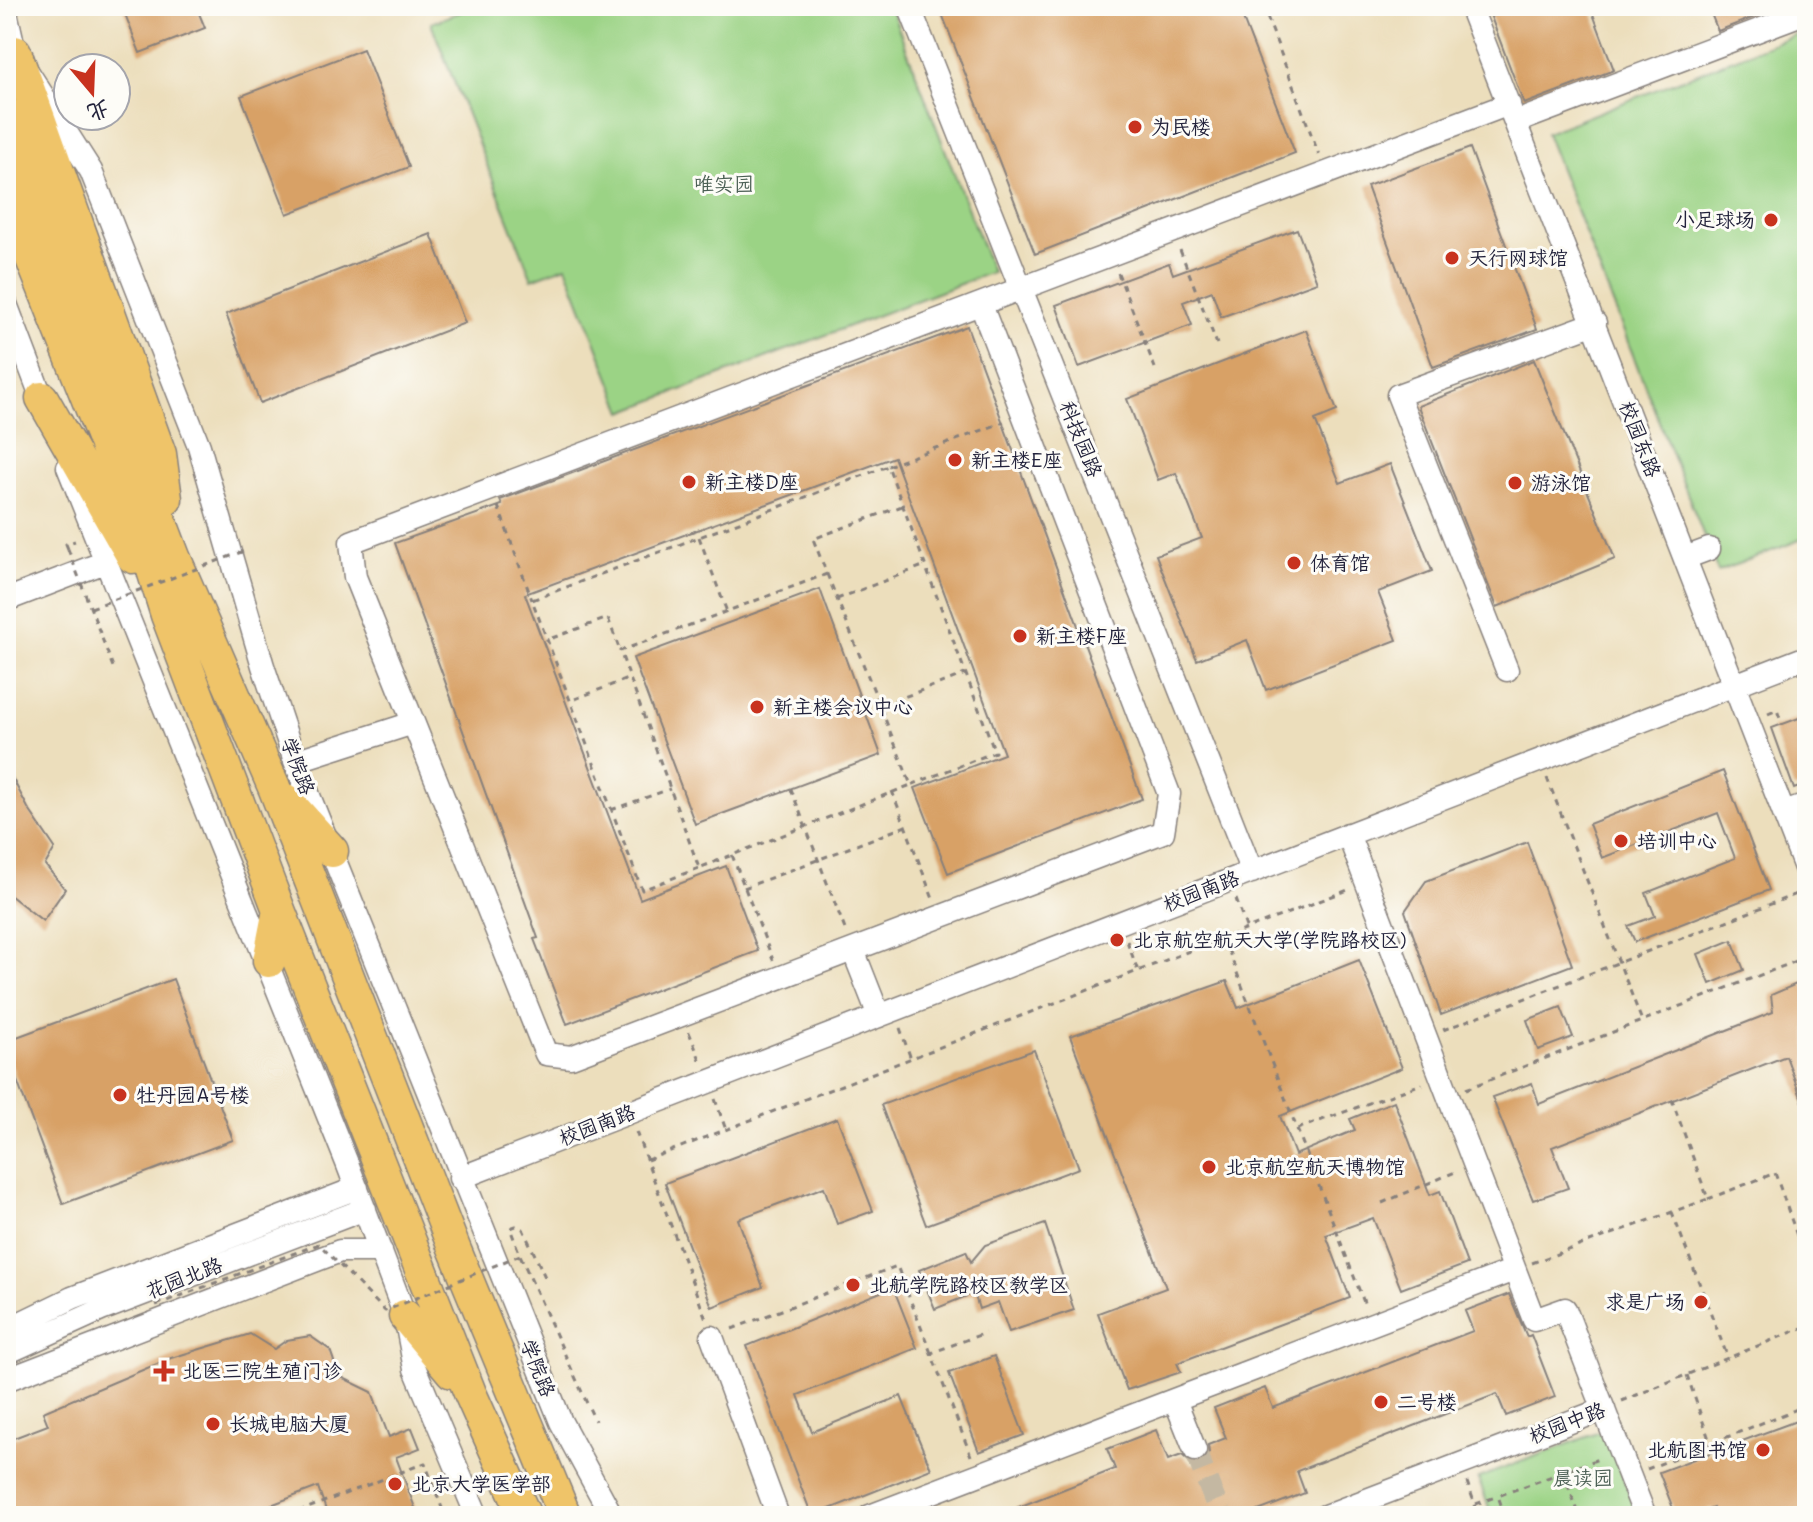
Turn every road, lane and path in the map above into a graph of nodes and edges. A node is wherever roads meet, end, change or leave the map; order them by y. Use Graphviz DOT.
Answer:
graph roads {
  1 [pos="909,6"];
  2 [pos="1263,6"];
  3 [pos="1470,6"];
  4 [pos="6,12"];
  5 [pos="1807,12"];
  6 [pos="15,52"];
  7 [pos="1512,113"];
  8 [pos="6,114"];
  9 [pos="1326,174"];
  10 [pos="6,194"];
  11 [pos="1173,231"];
  12 [pos="1111,254"];
  13 [pos="1022,289"];
  14 [pos="6,304"];
  15 [pos="981,305"];
  16 [pos="1595,323"];
  17 [pos="1217,344"];
  18 [pos="1155,368"];
  19 [pos="42,398"];
  20 [pos="1023,415"];
  21 [pos="888,466"];
  22 [pos="492,489"];
  23 [pos="903,506"];
  24 [pos="699,537"];
  25 [pos="68,549"];
  26 [pos="1709,549"];
  27 [pos="247,550"];
  28 [pos="174,557"];
  29 [pos="1685,558"];
  30 [pos="105,562"];
  31 [pos="925,565"];
  32 [pos="827,574"];
  33 [pos="837,599"];
  34 [pos="6,600"];
  35 [pos="532,600"];
  36 [pos="91,608"];
  37 [pos="727,612"];
  38 [pos="167,615"];
  39 [pos="552,638"];
  40 [pos="620,651"];
  41 [pos="1807,657"];
  42 [pos="113,667"];
  43 [pos="1507,670"];
  44 [pos="965,674"];
  45 [pos="630,678"];
  46 [pos="1733,685"];
  47 [pos="575,699"];
  48 [pos="880,706"];
  49 [pos="1777,710"];
  50 [pos="413,723"];
  51 [pos="1782,724"];
  52 [pos="1540,760"];
  53 [pos="295,761"];
  54 [pos="911,785"];
  55 [pos="274,787"];
  56 [pos="670,789"];
  57 [pos="791,789"];
  58 [pos="892,791"];
  59 [pos="1807,805"];
  60 [pos="611,810"];
  61 [pos="1784,813"];
  62 [pos="806,825"];
  63 [pos="906,826"];
  64 [pos="1348,834"];
  65 [pos="332,851"];
  66 [pos="732,855"];
  67 [pos="819,860"];
  68 [pos="699,868"];
  69 [pos="1252,872"];
  70 [pos="1807,873"];
  71 [pos="1366,883"];
  72 [pos="744,888"];
  73 [pos="1807,890"];
  74 [pos="1236,899"];
  75 [pos="279,910"];
  76 [pos="940,917"];
  77 [pos="1121,922"];
  78 [pos="1247,930"];
  79 [pos="1224,938"];
  80 [pos="850,942"];
  81 [pos="1807,957"];
  82 [pos="269,961"];
  83 [pos="1618,963"];
  84 [pos="1138,971"];
  85 [pos="780,978"];
  86 [pos="886,1013"];
  87 [pos="1643,1022"];
  88 [pos="1425,1037"];
  89 [pos="911,1059"];
  90 [pos="1444,1087"];
  91 [pos="1672,1100"];
  92 [pos="628,1113"];
  93 [pos="1297,1129"];
  94 [pos="647,1160"];
  95 [pos="1474,1165"];
  96 [pos="460,1178"];
  97 [pos="361,1199"];
  98 [pos="1708,1199"];
  99 [pos="1382,1203"];
  100 [pos="1672,1212"];
  101 [pos="381,1251"];
  102 [pos="520,1255"];
  103 [pos="1807,1264"];
  104 [pos="1514,1270"];
  105 [pos="545,1277"];
  106 [pos="156,1305"];
  107 [pos="405,1316"];
  108 [pos="1373,1324"];
  109 [pos="1807,1326"];
  110 [pos="6,1330"];
  111 [pos="985,1333"];
  112 [pos="712,1337"];
  113 [pos="6,1353"];
  114 [pos="931,1353"];
  115 [pos="1728,1358"];
  116 [pos="1687,1375"];
  117 [pos="6,1380"];
  118 [pos="470,1393"];
  119 [pos="1175,1400"];
  120 [pos="1807,1405"];
  121 [pos="1604,1409"];
  122 [pos="595,1421"];
  123 [pos="1711,1445"];
  124 [pos="1195,1450"];
  125 [pos="1620,1451"];
  126 [pos="1460,1465"];
  127 [pos="1563,1473"];
  128 [pos="978,1475"];
  129 [pos="1629,1475"];
  130 [pos="1498,1496"];
  131 [pos="1475,1505"];
  132 [pos="287,1516"];
  133 [pos="445,1516"];
  134 [pos="477,1516"];
  135 [pos="525,1516"];
  136 [pos="565,1516"];
  137 [pos="612,1516"];
  138 [pos="778,1516"];
  139 [pos="870,1516"];
  140 [pos="1325,1516"];
  141 [pos="1479,1516"];
  142 [pos="1505,1516"];
  143 [pos="1580,1516"];
  144 [pos="1645,1516"];
  1 -- 13 [label="street, 科技园路"];
  2 -- 9 [label="path"];
  3 -- 7 [label="street, 校园东路"];
  4 -- 6 [label="street, 学院路"];
  5 -- 7 [label="street"];
  6 -- 28 [label="highway"];
  6 -- 53 [label="street, 学院路"];
  7 -- 9 [label="street"];
  7 -- 16 [label="street, 校园东路"];
  8 -- 28 [label="highway, 学院路"];
  9 -- 11 [label="street"];
  10 -- 38 [label="highway"];
  11 -- 12 [label="street"];
  11 -- 17 [label="path"];
  12 -- 13 [label="street"];
  12 -- 18 [label="path"];
  13 -- 15 [label="street"];
  13 -- 69 [label="street, 科技园路"];
  14 -- 19 [label="street"];
  15 -- 20 [label="street"];
  15 -- 22 [label="street"];
  16 -- 29 [label="street, 校园东路"];
  16 -- 43 [label="street"];
  19 -- 30 [label="street"];
  19 -- 38 [label="highway"];
  20 -- 21 [label="path"];
  20 -- 76 [label="street"];
  21 -- 23 [label="path"];
  21 -- 24 [label="path"];
  22 -- 35 [label="path"];
  22 -- 50 [label="street"];
  23 -- 31 [label="path"];
  23 -- 32 [label="path"];
  24 -- 35 [label="path"];
  24 -- 37 [label="path"];
  25 -- 36 [label="path, bridge"];
  26 -- 29 [label="street"];
  27 -- 36 [label="path, bridge"];
  28 -- 55 [label="highway, 学院路"];
  29 -- 46 [label="street, 校园东路"];
  30 -- 34 [label="street"];
  30 -- 82 [label="street"];
  31 -- 33 [label="path"];
  31 -- 44 [label="path"];
  32 -- 33 [label="path"];
  32 -- 37 [label="path"];
  33 -- 48 [label="path"];
  35 -- 60 [label="path"];
  36 -- 42 [label="path, bridge"];
  37 -- 40 [label="path"];
  38 -- 75 [label="highway"];
  39 -- 40 [label="path"];
  40 -- 45 [label="path"];
  41 -- 46 [label="street, 校园南路"];
  44 -- 48 [label="path"];
  44 -- 54 [label="path"];
  45 -- 47 [label="path"];
  45 -- 56 [label="path"];
  46 -- 52 [label="street, 校园南路"];
  46 -- 61 [label="street, 校园东路"];
  48 -- 54 [label="path"];
  49 -- 51 [label="path"];
  50 -- 53 [label="street"];
  50 -- 85 [label="street"];
  52 -- 64 [label="street, 校园南路"];
  52 -- 83 [label="path"];
  53 -- 65 [label="street, 学院路"];
  54 -- 58 [label="path"];
  55 -- 65 [label="highway"];
  55 -- 136 [label="highway, 学院路"];
  56 -- 60 [label="path"];
  56 -- 68 [label="path"];
  57 -- 62 [label="path"];
  58 -- 62 [label="path"];
  58 -- 63 [label="path"];
  59 -- 61 [label="street"];
  60 -- 68 [label="path"];
  61 -- 70 [label="street, 校园东路"];
  62 -- 66 [label="path"];
  62 -- 67 [label="path"];
  63 -- 67 [label="path"];
  63 -- 76 [label="path"];
  64 -- 69 [label="street, 校园南路"];
  64 -- 71 [label="street"];
  65 -- 96 [label="street, 学院路"];
  66 -- 68 [label="path"];
  66 -- 72 [label="path"];
  67 -- 72 [label="path"];
  67 -- 80 [label="path"];
  69 -- 77 [label="street, 校园南路"];
  71 -- 78 [label="path"];
  71 -- 88 [label="street"];
  72 -- 85 [label="path"];
  73 -- 83 [label="path"];
  74 -- 78 [label="path"];
  75 -- 82 [label="highway"];
  75 -- 118 [label="highway"];
  76 -- 80 [label="street"];
  77 -- 84 [label="path"];
  77 -- 86 [label="street, 校园南路"];
  78 -- 79 [label="path"];
  79 -- 84 [label="path"];
  79 -- 93 [label="path"];
  80 -- 85 [label="street"];
  80 -- 86 [label="street"];
  81 -- 87 [label="path"];
  82 -- 97 [label="street"];
  83 -- 87 [label="path"];
  83 -- 88 [label="path"];
  84 -- 89 [label="path"];
  86 -- 89 [label="path"];
  86 -- 92 [label="street, 校园南路"];
  87 -- 90 [label="path"];
  88 -- 90 [label="street"];
  89 -- 94 [label="path"];
  90 -- 93 [label="path"];
  90 -- 95 [label="street"];
  91 -- 98 [label="path"];
  92 -- 94 [label="path"];
  92 -- 96 [label="street, 校园南路"];
  93 -- 108 [label="path"];
  94 -- 112 [label="path"];
  95 -- 99 [label="path"];
  95 -- 104 [label="street"];
  96 -- 137 [label="street, 学院路"];
  97 -- 101 [label="street"];
  97 -- 110 [label="street, 花园北路"];
  97 -- 113 [label="street, 花园北路"];
  98 -- 100 [label="path"];
  98 -- 103 [label="path"];
  100 -- 104 [label="path"];
  100 -- 115 [label="path"];
  101 -- 107 [label="street"];
  101 -- 117 [label="street"];
  102 -- 105 [label="path"];
  102 -- 106 [label="path, bridge"];
  102 -- 122 [label="path"];
  104 -- 108 [label="street"];
  104 -- 121 [label="street"];
  107 -- 118 [label="highway"];
  107 -- 134 [label="street"];
  108 -- 119 [label="street"];
  109 -- 115 [label="path, 校园中路"];
  111 -- 114 [label="path"];
  112 -- 114 [label="path"];
  112 -- 138 [label="street"];
  114 -- 128 [label="path"];
  115 -- 116 [label="path, 校园中路"];
  116 -- 121 [label="path, 校园中路"];
  116 -- 123 [label="path"];
  118 -- 135 [label="highway"];
  119 -- 124 [label="street"];
  119 -- 128 [label="street"];
  120 -- 123 [label="path"];
  121 -- 125 [label="street"];
  121 -- 126 [label="street, 校园中路"];
  123 -- 129 [label="path"];
  125 -- 127 [label="path"];
  125 -- 129 [label="street"];
  126 -- 131 [label="path"];
  126 -- 140 [label="street, 校园中路"];
  127 -- 130 [label="path"];
  127 -- 143 [label="path"];
  128 -- 139 [label="street"];
  129 -- 144 [label="street"];
  130 -- 131 [label="path"];
  130 -- 142 [label="path"];
  131 -- 141 [label="path"];
  132 -- 133 [label="path"];
}
